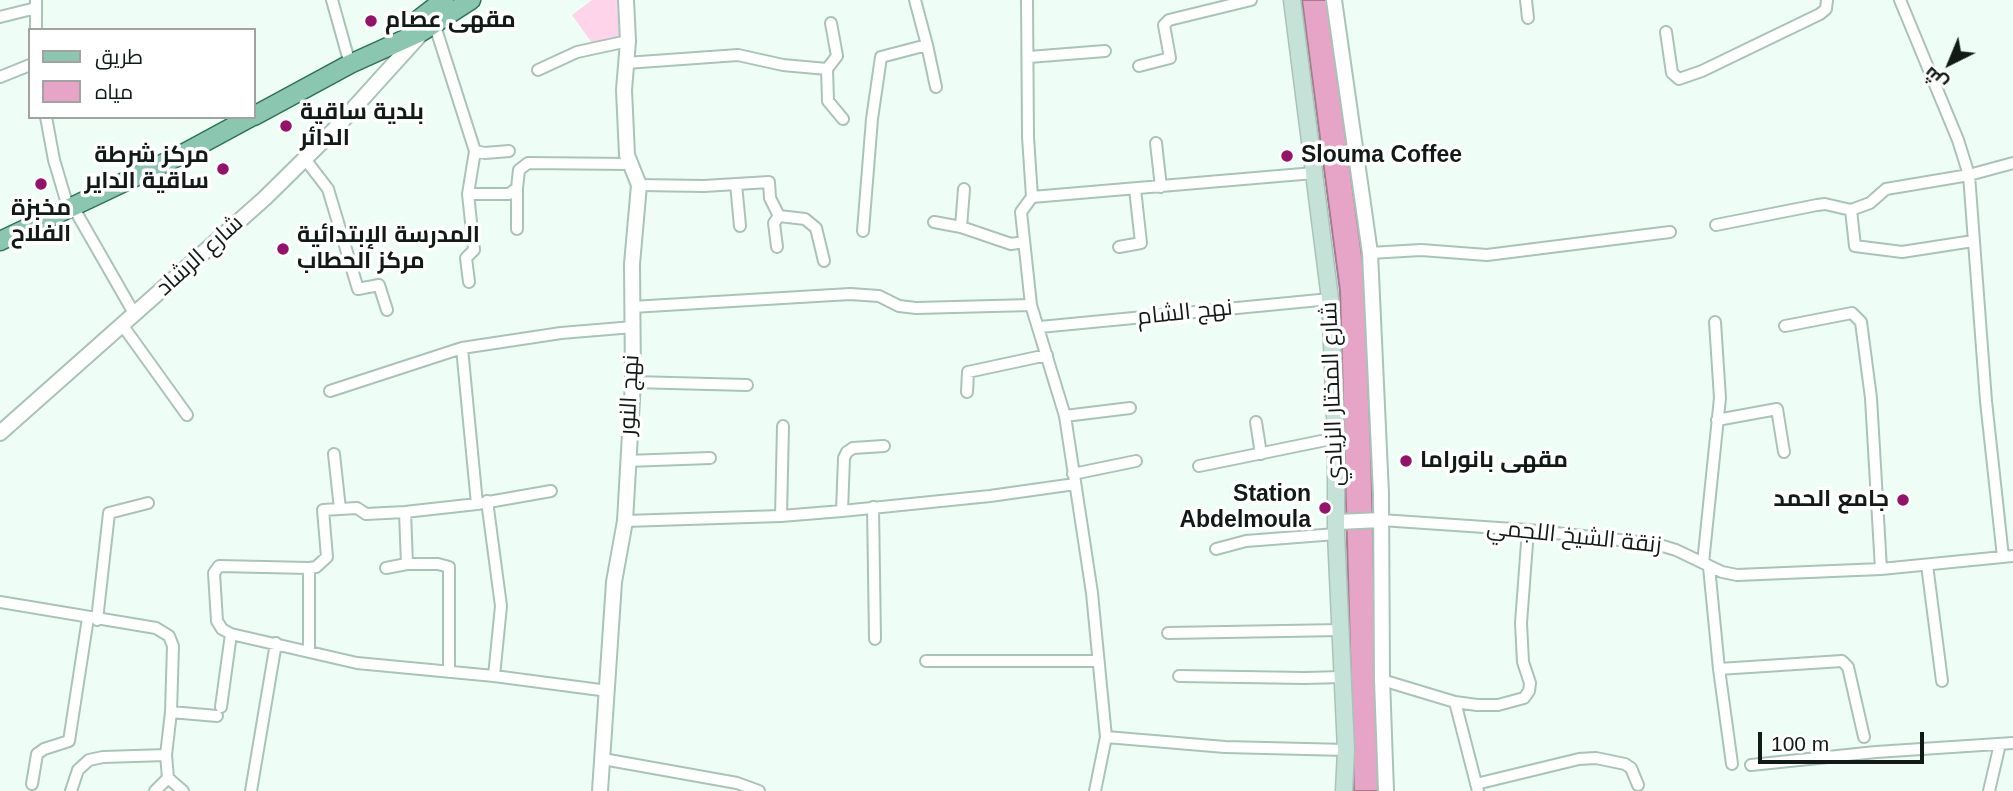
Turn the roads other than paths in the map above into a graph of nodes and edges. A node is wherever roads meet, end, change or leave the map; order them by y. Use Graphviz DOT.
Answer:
graph roads {
  1 [pos="332,0"];
  2 [pos="444,0"];
  3 [pos="471,0"];
  4 [pos="626,0"];
  5 [pos="915,0"];
  6 [pos="1027,0"];
  7 [pos="1251,0"];
  8 [pos="1292,0"];
  9 [pos="1334,0"];
  10 [pos="1526,0"];
  11 [pos="1828,0"];
  12 [pos="1900,0"];
  13 [pos="36,4"];
  14 [pos="0,17"];
  15 [pos="1528,18"];
  16 [pos="831,23"];
  17 [pos="36,28"];
  18 [pos="418,28"];
  19 [pos="1667,32"];
  20 [pos="628,41"];
  21 [pos="928,45"];
  22 [pos="1105,51"];
  23 [pos="1029,57"];
  24 [pos="626,63"];
  25 [pos="350,64"];
  26 [pos="28,66"];
  27 [pos="1139,66"];
  28 [pos="827,69"];
  29 [pos="538,70"];
  30 [pos="0,77"];
  31 [pos="936,87"];
  32 [pos="256,115"];
  33 [pos="843,118"];
  34 [pos="46,119"];
  35 [pos="248,119"];
  36 [pos="1156,144"];
  37 [pos="475,150"];
  38 [pos="509,151"];
  39 [pos="305,159"];
  40 [pos="2013,163"];
  41 [pos="630,164"];
  42 [pos="1314,173"];
  43 [pos="1969,175"];
  44 [pos="639,184"];
  45 [pos="736,184"];
  46 [pos="1161,187"];
  47 [pos="517,188"];
  48 [pos="964,189"];
  49 [pos="1135,189"];
  50 [pos="468,194"];
  51 [pos="1032,197"];
  52 [pos="70,206"];
  53 [pos="1852,210"];
  54 [pos="779,216"];
  55 [pos="934,222"];
  56 [pos="1716,225"];
  57 [pos="740,226"];
  58 [pos="961,227"];
  59 [pos="517,229"];
  60 [pos="863,231"];
  61 [pos="1670,232"];
  62 [pos="1973,241"];
  63 [pos="0,242"];
  64 [pos="1024,243"];
  65 [pos="777,247"];
  66 [pos="1119,247"];
  67 [pos="1370,253"];
  68 [pos="824,261"];
  69 [pos="470,282"];
  70 [pos="1330,299"];
  71 [pos="1031,305"];
  72 [pos="632,307"];
  73 [pos="387,310"];
  74 [pos="135,315"];
  75 [pos="1715,322"];
  76 [pos="122,326"];
  77 [pos="1785,326"];
  78 [pos="633,327"];
  79 [pos="1040,327"];
  80 [pos="462,348"];
  81 [pos="1047,355"];
  82 [pos="632,382"];
  83 [pos="747,385"];
  84 [pos="330,391"];
  85 [pos="967,392"];
  86 [pos="1130,408"];
  87 [pos="187,415"];
  88 [pos="1065,416"];
  89 [pos="1717,420"];
  90 [pos="1256,422"];
  91 [pos="783,426"];
  92 [pos="0,433"];
  93 [pos="1336,438"];
  94 [pos="884,446"];
  95 [pos="1784,452"];
  96 [pos="334,454"];
  97 [pos="1261,454"];
  98 [pos="710,458"];
  99 [pos="627,461"];
  100 [pos="1136,461"];
  101 [pos="1199,466"];
  102 [pos="1074,479"];
  103 [pos="551,491"];
  104 [pos="148,503"];
  105 [pos="482,503"];
  106 [pos="873,507"];
  107 [pos="340,509"];
  108 [pos="842,511"];
  109 [pos="405,512"];
  110 [pos="781,516"];
  111 [pos="1381,520"];
  112 [pos="625,521"];
  113 [pos="1336,528"];
  114 [pos="1528,530"];
  115 [pos="1216,549"];
  116 [pos="2008,557"];
  117 [pos="407,564"];
  118 [pos="1706,565"];
  119 [pos="1927,565"];
  120 [pos="309,568"];
  121 [pos="386,568"];
  122 [pos="1881,569"];
  123 [pos="0,603"];
  124 [pos="93,619"];
  125 [pos="1341,630"];
  126 [pos="1168,633"];
  127 [pos="231,634"];
  128 [pos="875,639"];
  129 [pos="276,643"];
  130 [pos="309,651"];
  131 [pos="926,661"];
  132 [pos="1098,661"];
  133 [pos="1719,669"];
  134 [pos="449,672"];
  135 [pos="494,676"];
  136 [pos="1179,676"];
  137 [pos="1343,677"];
  138 [pos="1382,680"];
  139 [pos="1942,681"];
  140 [pos="608,691"];
  141 [pos="1455,702"];
  142 [pos="171,712"];
  143 [pos="1106,737"];
  144 [pos="1864,737"];
  145 [pos="2013,743"];
  146 [pos="2000,744"];
  147 [pos="1346,750"];
  148 [pos="166,755"];
  149 [pos="603,758"];
  150 [pos="1732,764"];
  151 [pos="1751,765"];
  152 [pos="168,778"];
  153 [pos="32,784"];
  154 [pos="1638,785"];
  155 [pos="1477,787"];
  156 [pos="71,791"];
  157 [pos="155,791"];
  158 [pos="183,791"];
  159 [pos="251,791"];
  160 [pos="600,791"];
  161 [pos="759,791"];
  162 [pos="1095,791"];
  163 [pos="1344,791"];
  164 [pos="1386,791"];
  165 [pos="1989,791"];
  1 -- 25 [label="street"];
  2 -- 18 [label="main road"];
  3 -- 18 [label="main road"];
  4 -- 20 [label="street, نهج النور"];
  5 -- 21 [label="street"];
  6 -- 23 [label="street"];
  7 -- 27 [label="street"];
  8 -- 42 [label="main road, شارع المختار الزيادي"];
  9 -- 67 [label="street"];
  10 -- 15 [label="street"];
  11 -- 19 [label="street"];
  12 -- 43 [label="street"];
  13 -- 14 [label="street"];
  13 -- 17 [label="street"];
  16 -- 28 [label="street"];
  18 -- 25 [label="main road"];
  18 -- 37 [label="street"];
  18 -- 39 [label="street, شارع الرشاد"];
  20 -- 24 [label="street, نهج النور"];
  20 -- 29 [label="street"];
  21 -- 31 [label="street"];
  21 -- 60 [label="street"];
  22 -- 23 [label="street"];
  23 -- 51 [label="street"];
  24 -- 28 [label="street"];
  24 -- 41 [label="street, نهج النور"];
  25 -- 32 [label="main road"];
  26 -- 30 [label="street"];
  28 -- 33 [label="street"];
  34 -- 52 [label="street"];
  35 -- 52 [label="main road"];
  36 -- 46 [label="street"];
  37 -- 38 [label="street"];
  37 -- 50 [label="street"];
  39 -- 73 [label="street"];
  39 -- 74 [label="street, شارع الرشاد"];
  40 -- 43 [label="street"];
  41 -- 44 [label="street, نهج النور"];
  41 -- 47 [label="street"];
  42 -- 46 [label="street"];
  42 -- 70 [label="main road, شارع المختار الزيادي"];
  43 -- 53 [label="street"];
  43 -- 62 [label="street"];
  44 -- 45 [label="street"];
  44 -- 72 [label="street, نهج النور"];
  45 -- 54 [label="street"];
  45 -- 57 [label="street"];
  46 -- 49 [label="street"];
  47 -- 50 [label="street"];
  47 -- 59 [label="street"];
  48 -- 58 [label="street"];
  49 -- 51 [label="street"];
  49 -- 66 [label="street"];
  50 -- 69 [label="street"];
  51 -- 64 [label="street"];
  52 -- 63 [label="main road"];
  52 -- 74 [label="street"];
  53 -- 56 [label="street"];
  53 -- 62 [label="street"];
  54 -- 65 [label="street"];
  54 -- 68 [label="street"];
  55 -- 58 [label="street"];
  58 -- 64 [label="street"];
  61 -- 67 [label="street"];
  62 -- 116 [label="street"];
  64 -- 71 [label="street"];
  67 -- 111 [label="street"];
  70 -- 79 [label="street, نهج الشام"];
  70 -- 93 [label="main road, شارع المختار الزيادي"];
  71 -- 72 [label="street"];
  71 -- 79 [label="street"];
  72 -- 78 [label="street, نهج النور"];
  74 -- 76 [label="street, شارع الرشاد"];
  75 -- 89 [label="street"];
  76 -- 87 [label="street"];
  76 -- 92 [label="street, شارع الرشاد"];
  77 -- 122 [label="street"];
  78 -- 80 [label="street"];
  78 -- 82 [label="street, نهج النور"];
  79 -- 81 [label="street"];
  80 -- 84 [label="street"];
  80 -- 105 [label="street"];
  81 -- 85 [label="street"];
  81 -- 88 [label="street"];
  82 -- 83 [label="street"];
  82 -- 99 [label="street, نهج النور"];
  86 -- 88 [label="street"];
  88 -- 102 [label="street"];
  89 -- 95 [label="street"];
  89 -- 118 [label="street"];
  90 -- 97 [label="street"];
  91 -- 110 [label="street"];
  93 -- 97 [label="street"];
  93 -- 113 [label="main road, شارع المختار الزيادي"];
  94 -- 108 [label="street"];
  96 -- 107 [label="street"];
  97 -- 101 [label="street"];
  98 -- 99 [label="street"];
  99 -- 112 [label="street, نهج النور"];
  100 -- 102 [label="street"];
  102 -- 106 [label="street"];
  102 -- 132 [label="street"];
  103 -- 105 [label="street"];
  104 -- 124 [label="street"];
  105 -- 109 [label="street"];
  105 -- 135 [label="street"];
  106 -- 108 [label="street"];
  106 -- 128 [label="street"];
  107 -- 109 [label="street"];
  107 -- 120 [label="street"];
  108 -- 110 [label="street"];
  109 -- 117 [label="street"];
  110 -- 112 [label="street"];
  111 -- 113 [label="street"];
  111 -- 114 [label="street, زنقة الشيخ اللجمي"];
  111 -- 138 [label="street"];
  112 -- 140 [label="street, نهج النور"];
  113 -- 115 [label="street"];
  113 -- 125 [label="main road, شارع المختار الزيادي"];
  114 -- 118 [label="street, زنقة الشيخ اللجمي"];
  114 -- 141 [label="street"];
  116 -- 119 [label="street, زنقة الشيخ اللجمي"];
  117 -- 121 [label="street"];
  117 -- 134 [label="street"];
  118 -- 122 [label="street, زنقة الشيخ اللجمي"];
  118 -- 133 [label="street"];
  119 -- 122 [label="street, زنقة الشيخ اللجمي"];
  119 -- 139 [label="street"];
  120 -- 127 [label="street"];
  120 -- 130 [label="street"];
  123 -- 124 [label="street"];
  124 -- 142 [label="street"];
  124 -- 153 [label="street"];
  125 -- 126 [label="street"];
  125 -- 137 [label="main road, شارع المختار الزيادي"];
  127 -- 129 [label="street"];
  127 -- 142 [label="street"];
  129 -- 130 [label="street"];
  129 -- 159 [label="street"];
  130 -- 134 [label="street"];
  131 -- 132 [label="street"];
  132 -- 143 [label="street"];
  133 -- 144 [label="street"];
  133 -- 150 [label="street"];
  134 -- 135 [label="street"];
  135 -- 140 [label="street"];
  136 -- 137 [label="street"];
  137 -- 147 [label="main road, شارع المختار الزيادي"];
  138 -- 141 [label="street"];
  138 -- 164 [label="street"];
  140 -- 149 [label="street, نهج النور"];
  141 -- 155 [label="street"];
  142 -- 148 [label="street"];
  143 -- 147 [label="street"];
  143 -- 162 [label="street"];
  145 -- 146 [label="street"];
  146 -- 151 [label="street"];
  146 -- 165 [label="street"];
  147 -- 163 [label="main road, شارع المختار الزيادي"];
  148 -- 152 [label="street"];
  148 -- 156 [label="street"];
  149 -- 160 [label="street, نهج النور"];
  149 -- 161 [label="street"];
  152 -- 157 [label="street"];
  152 -- 158 [label="street"];
  154 -- 155 [label="street"];
}
